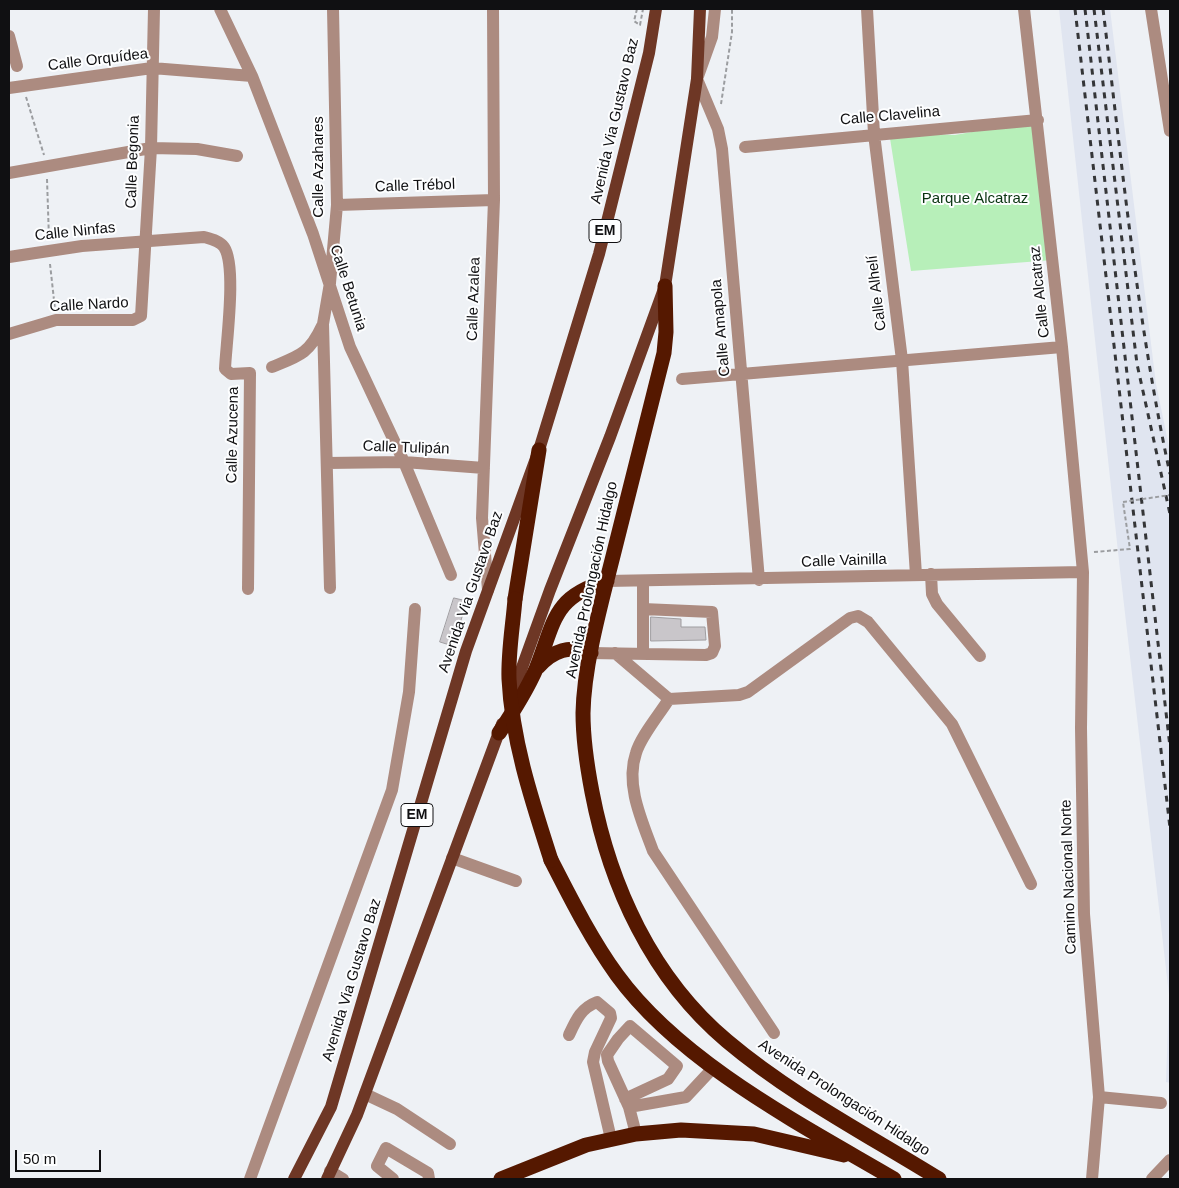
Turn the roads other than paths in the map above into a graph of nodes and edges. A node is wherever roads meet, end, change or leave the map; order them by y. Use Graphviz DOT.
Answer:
graph roads {
  1 [pos="154,9"];
  2 [pos="220,9"];
  3 [pos="333,9"];
  4 [pos="493,9"];
  5 [pos="656,9"];
  6 [pos="700,9"];
  7 [pos="715,9"];
  8 [pos="867,9"];
  9 [pos="1024,9"];
  10 [pos="1151,9"];
  11 [pos="9,36"];
  12 [pos="17,66"];
  13 [pos="152,68"];
  14 [pos="252,76"];
  15 [pos="697,79"];
  16 [pos="9,88"];
  17 [pos="1038,120"];
  18 [pos="1170,131"];
  19 [pos="874,134"];
  20 [pos="745,147"];
  21 [pos="151,148"];
  22 [pos="237,156"];
  23 [pos="9,173"];
  24 [pos="494,200"];
  25 [pos="337,205"];
  26 [pos="146,242"];
  27 [pos="224,246"];
  28 [pos="9,257"];
  29 [pos="330,283"];
  30 [pos="665,286"];
  31 [pos="141,316"];
  32 [pos="323,324"];
  33 [pos="9,334"];
  34 [pos="1062,347"];
  35 [pos="902,360"];
  36 [pos="272,367"];
  37 [pos="740,375"];
  38 [pos="682,379"];
  39 [pos="539,450"];
  40 [pos="404,462"];
  41 [pos="327,463"];
  42 [pos="484,468"];
  43 [pos="1083,572"];
  44 [pos="931,574"];
  45 [pos="450,575"];
  46 [pos="916,575"];
  47 [pos="759,580"];
  48 [pos="607,581"];
  49 [pos="643,581"];
  50 [pos="330,588"];
  51 [pos="248,589"];
  52 [pos="488,590"];
  53 [pos="415,609"];
  54 [pos="642,609"];
  55 [pos="591,653"];
  56 [pos="615,653"];
  57 [pos="643,654"];
  58 [pos="980,656"];
  59 [pos="536,670"];
  60 [pos="669,700"];
  61 [pos="499,733"];
  62 [pos="452,858"];
  63 [pos="516,882"];
  64 [pos="1031,884"];
  65 [pos="774,1033"];
  66 [pos="569,1035"];
  67 [pos="714,1067"];
  68 [pos="365,1094"];
  69 [pos="1099,1097"];
  70 [pos="627,1103"];
  71 [pos="1161,1103"];
  72 [pos="636,1134"];
  73 [pos="611,1139"];
  74 [pos="450,1144"];
  75 [pos="857,1158"];
  76 [pos="1170,1160"];
  77 [pos="329,1175"];
  78 [pos="250,1179"];
  79 [pos="294,1179"];
  80 [pos="343,1179"];
  81 [pos="392,1179"];
  82 [pos="429,1179"];
  83 [pos="501,1179"];
  84 [pos="894,1179"];
  85 [pos="939,1179"];
  86 [pos="1092,1179"];
  87 [pos="1152,1179"];
  1 -- 13 [label="street, Calle Begonia"];
  2 -- 14 [label="street, Calle Betunia"];
  3 -- 25 [label="street, Calle Azahares"];
  4 -- 24 [label="street, Calle Azalea"];
  5 -- 39 [label="main road, Avenida Via Gustavo Baz / EM"];
  6 -- 15 [label="main road"];
  7 -- 15 [label="street"];
  8 -- 19 [label="street, Calle Alhelí"];
  9 -- 17 [label="street, Calle Alcatraz"];
  10 -- 18 [label="street"];
  11 -- 12 [label="street"];
  13 -- 14 [label="street, Calle Orquídea"];
  13 -- 16 [label="street, Calle Orquídea"];
  13 -- 21 [label="street, Calle Begonia"];
  14 -- 29 [label="street, Calle Betunia"];
  15 -- 30 [label="main road"];
  15 -- 37 [label="street, Calle Amapola"];
  17 -- 19 [label="street, Calle Clavelina"];
  17 -- 34 [label="street, Calle Alcatraz"];
  19 -- 20 [label="street, Calle Clavelina"];
  19 -- 35 [label="street, Calle Alhelí"];
  21 -- 22 [label="street"];
  21 -- 23 [label="street"];
  21 -- 26 [label="street, Calle Begonia"];
  24 -- 25 [label="street, Calle Trébol"];
  24 -- 42 [label="street, Calle Azalea"];
  25 -- 29 [label="street, Calle Azahares"];
  26 -- 27 [label="street, Calle Ninfas"];
  26 -- 28 [label="street, Calle Ninfas"];
  26 -- 31 [label="street, Calle Begonia"];
  27 -- 51 [label="street, Calle Azucena"];
  29 -- 32 [label="street, Calle Azahares"];
  29 -- 40 [label="street, Calle Betunia"];
  30 -- 48 [label="highway, Avenida Prolongación Hidalgo"];
  30 -- 61 [label="main road"];
  31 -- 33 [label="street, Calle Nardo"];
  32 -- 36 [label="street, Calle Azahares"];
  32 -- 41 [label="street, Calle Azahares"];
  34 -- 35 [label="street"];
  34 -- 43 [label="street, Calle Alcatraz"];
  35 -- 37 [label="street"];
  35 -- 46 [label="street, Calle Alhelí"];
  37 -- 38 [label="street"];
  37 -- 47 [label="street, Calle Amapola"];
  39 -- 52 [label="main road, Avenida Via Gustavo Baz / EM"];
  39 -- 67 [label="highway, bridge"];
  40 -- 41 [label="street, Calle Tulipán"];
  40 -- 42 [label="street, Calle Tulipán"];
  40 -- 45 [label="street, Calle Betunia"];
  41 -- 50 [label="street, Calle Azahares"];
  42 -- 52 [label="street, Calle Azalea"];
  43 -- 44 [label="street, Calle Vainilla"];
  43 -- 69 [label="street, Camino Nacional Norte"];
  44 -- 46 [label="street, Calle Vainilla"];
  44 -- 58 [label="street"];
  46 -- 47 [label="street, Calle Vainilla"];
  47 -- 49 [label="street, Calle Vainilla"];
  48 -- 49 [label="street, Calle Vainilla"];
  48 -- 55 [label="highway, Avenida Prolongación Hidalgo"];
  48 -- 59 [label="highway"];
  49 -- 54 [label="street"];
  52 -- 79 [label="main road, Avenida Via Gustavo Baz / EM"];
  53 -- 78 [label="street"];
  54 -- 57 [label="street"];
  54 -- 57 [label="street"];
  55 -- 56 [label="street"];
  55 -- 59 [label="highway"];
  55 -- 85 [label="highway, Avenida Prolongación Hidalgo"];
  56 -- 57 [label="street"];
  56 -- 60 [label="street"];
  59 -- 61 [label="highway"];
  60 -- 64 [label="street"];
  60 -- 65 [label="street"];
  61 -- 62 [label="main road"];
  62 -- 63 [label="street"];
  62 -- 68 [label="main road"];
  66 -- 73 [label="street"];
  67 -- 70 [label="street"];
  67 -- 75 [label="highway"];
  68 -- 74 [label="street"];
  68 -- 77 [label="main road"];
  69 -- 71 [label="street"];
  69 -- 86 [label="street, Camino Nacional Norte"];
  70 -- 70 [label="street"];
  70 -- 72 [label="street"];
  72 -- 73 [label="highway"];
  72 -- 75 [label="highway"];
  73 -- 83 [label="highway"];
  75 -- 84 [label="highway"];
  76 -- 87 [label="street"];
  77 -- 80 [label="street"];
  81 -- 82 [label="street"];
}
